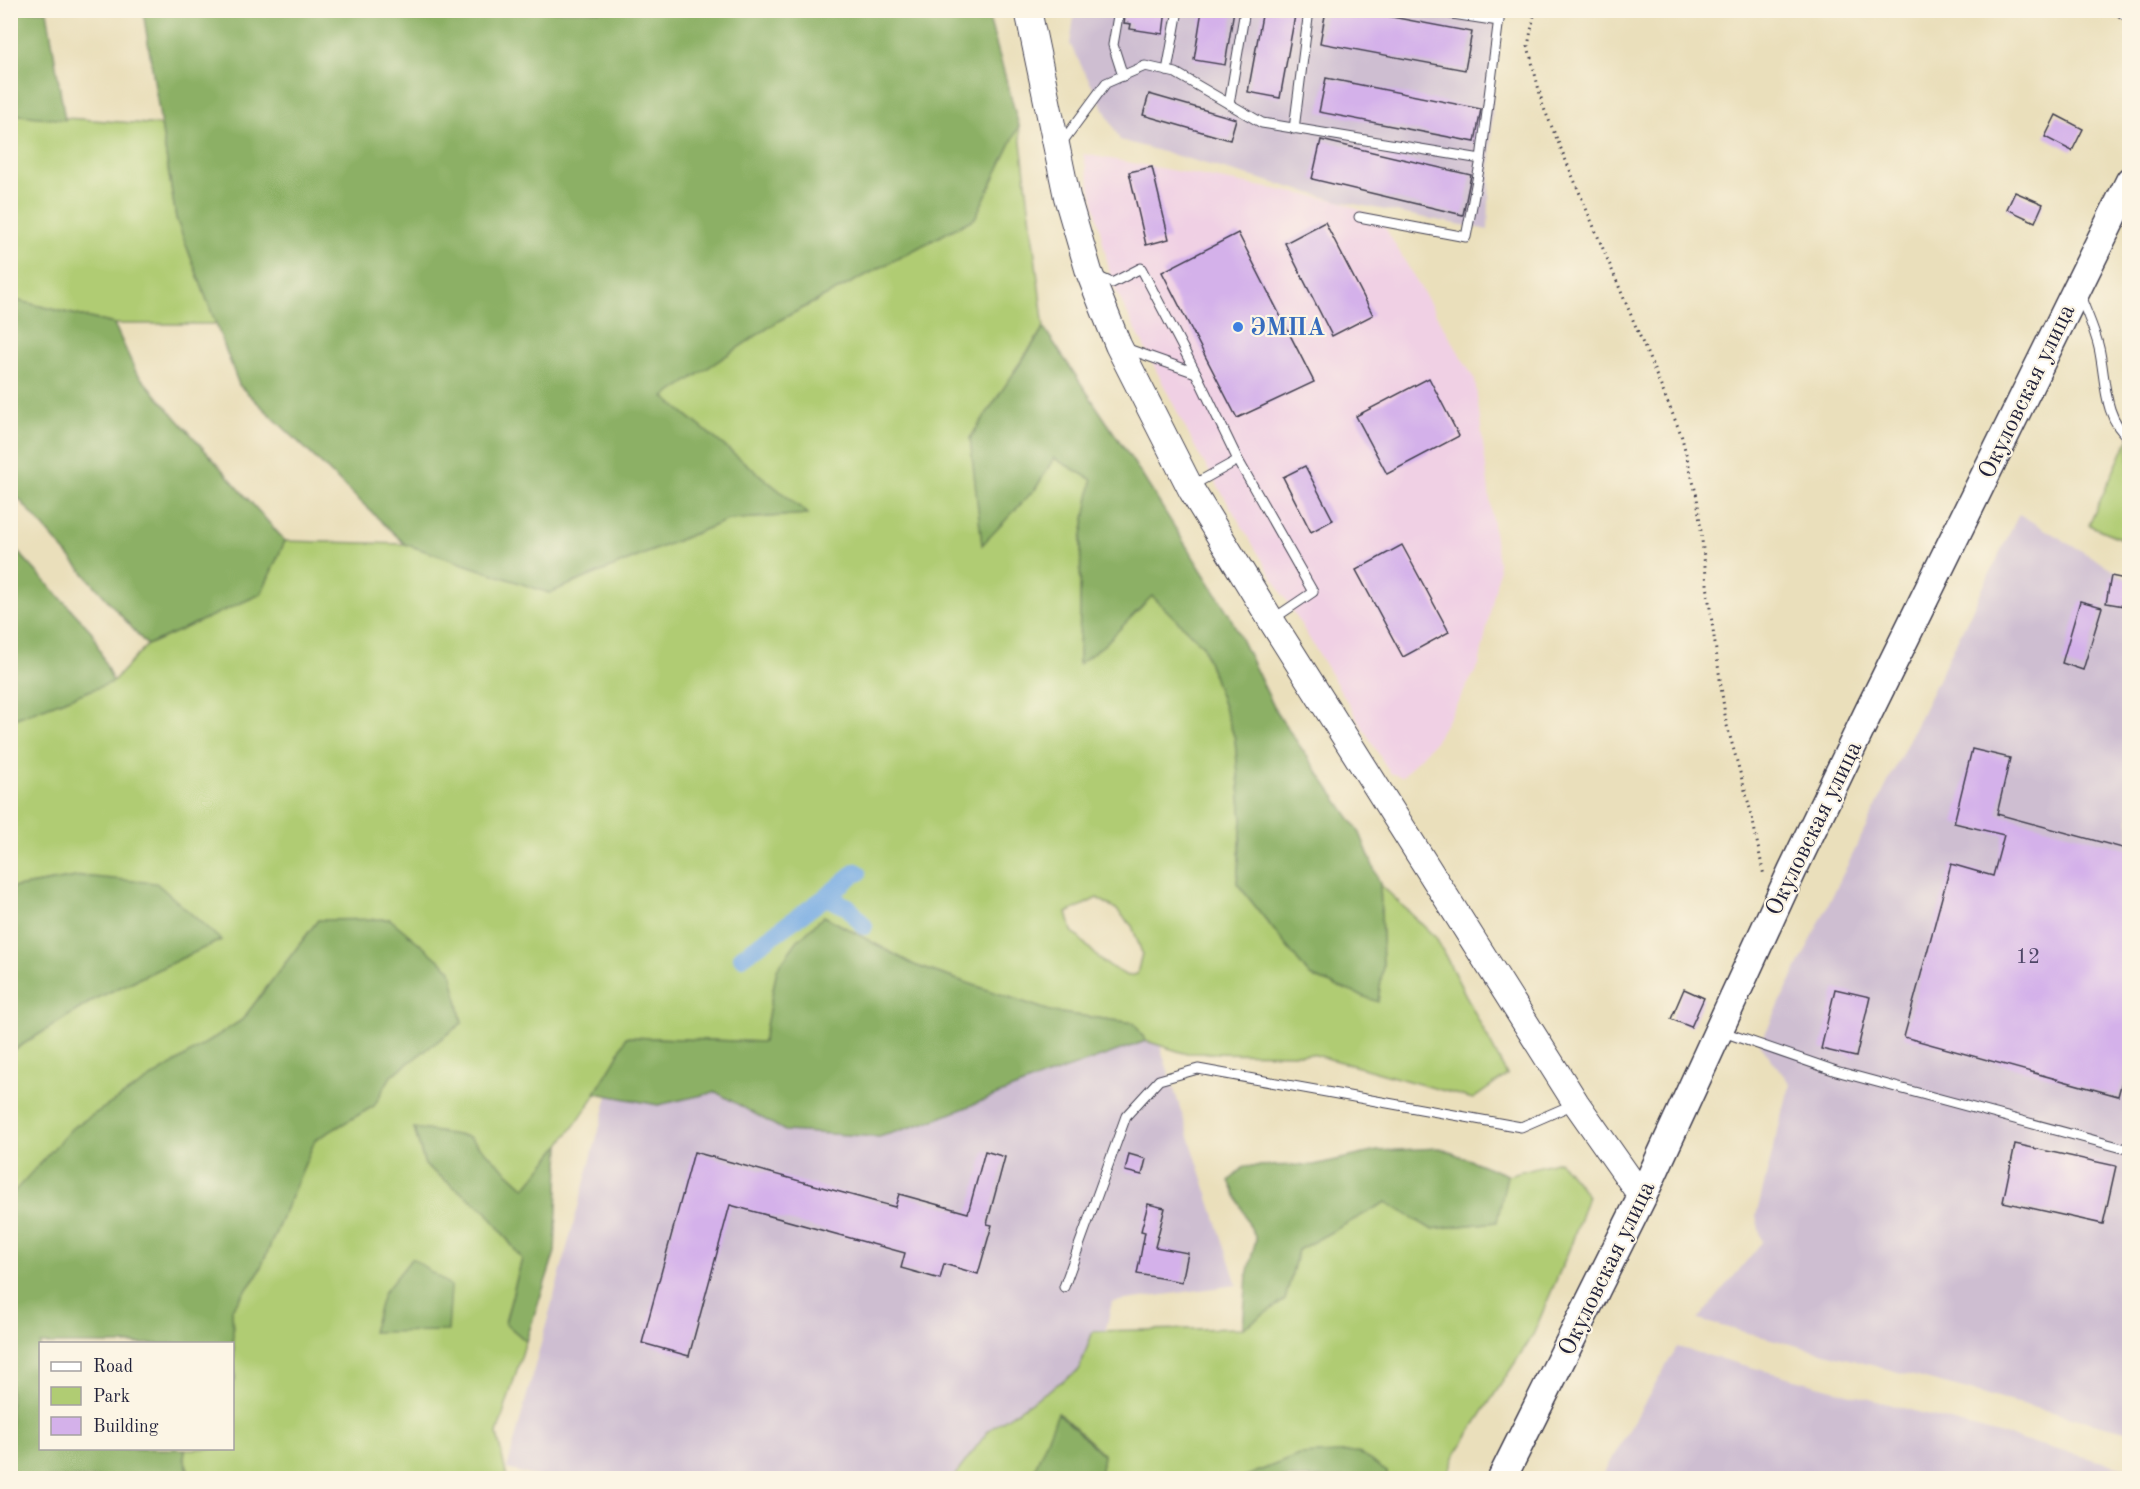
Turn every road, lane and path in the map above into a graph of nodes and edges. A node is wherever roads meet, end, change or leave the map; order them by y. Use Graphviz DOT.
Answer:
graph roads {
  1 [pos="1028,10"];
  2 [pos="1119,10"];
  3 [pos="1178,10"];
  4 [pos="1245,10"];
  5 [pos="1309,10"];
  6 [pos="1426,10"];
  7 [pos="1500,10"];
  8 [pos="1535,10"];
  9 [pos="2125,10"];
  10 [pos="2130,12"];
  11 [pos="1499,21"];
  12 [pos="1167,71"];
  13 [pos="1123,76"];
  14 [pos="1229,104"];
  15 [pos="1294,129"];
  16 [pos="1057,149"];
  17 [pos="1481,159"];
  18 [pos="2130,181"];
  19 [pos="1359,217"];
  20 [pos="1089,272"];
  21 [pos="2077,287"];
  22 [pos="1118,345"];
  23 [pos="1196,374"];
  24 [pos="2130,440"];
  25 [pos="1238,460"];
  26 [pos="1190,486"];
  27 [pos="1271,620"];
  28 [pos="1764,878"];
  29 [pos="1718,1030"];
  30 [pos="1576,1104"];
  31 [pos="2130,1150"];
  32 [pos="1642,1197"];
  33 [pos="1064,1287"];
  34 [pos="1502,1479"];
  1 -- 16 [label="main road"];
  2 -- 13 [label="lane"];
  3 -- 12 [label="lane"];
  4 -- 14 [label="lane"];
  5 -- 15 [label="lane"];
  6 -- 11 [label="lane"];
  7 -- 11 [label="lane"];
  8 -- 28 [label="path"];
  9 -- 10 [label="street"];
  11 -- 17 [label="lane"];
  12 -- 13 [label="lane"];
  12 -- 14 [label="lane"];
  13 -- 16 [label="lane"];
  14 -- 15 [label="lane"];
  15 -- 17 [label="lane"];
  16 -- 20 [label="main road"];
  17 -- 19 [label="lane"];
  18 -- 21 [label="main road, Окуловская улица"];
  20 -- 22 [label="main road"];
  20 -- 23 [label="lane"];
  21 -- 24 [label="lane"];
  21 -- 29 [label="main road, Окуловская улица"];
  22 -- 23 [label="lane"];
  22 -- 26 [label="main road"];
  23 -- 25 [label="lane"];
  25 -- 26 [label="lane"];
  25 -- 27 [label="lane"];
  26 -- 27 [label="main road"];
  27 -- 30 [label="main road"];
  29 -- 31 [label="lane"];
  29 -- 32 [label="main road, Окуловская улица"];
  30 -- 32 [label="main road"];
  30 -- 33 [label="lane"];
  32 -- 34 [label="main road, Окуловская улица"];
}
